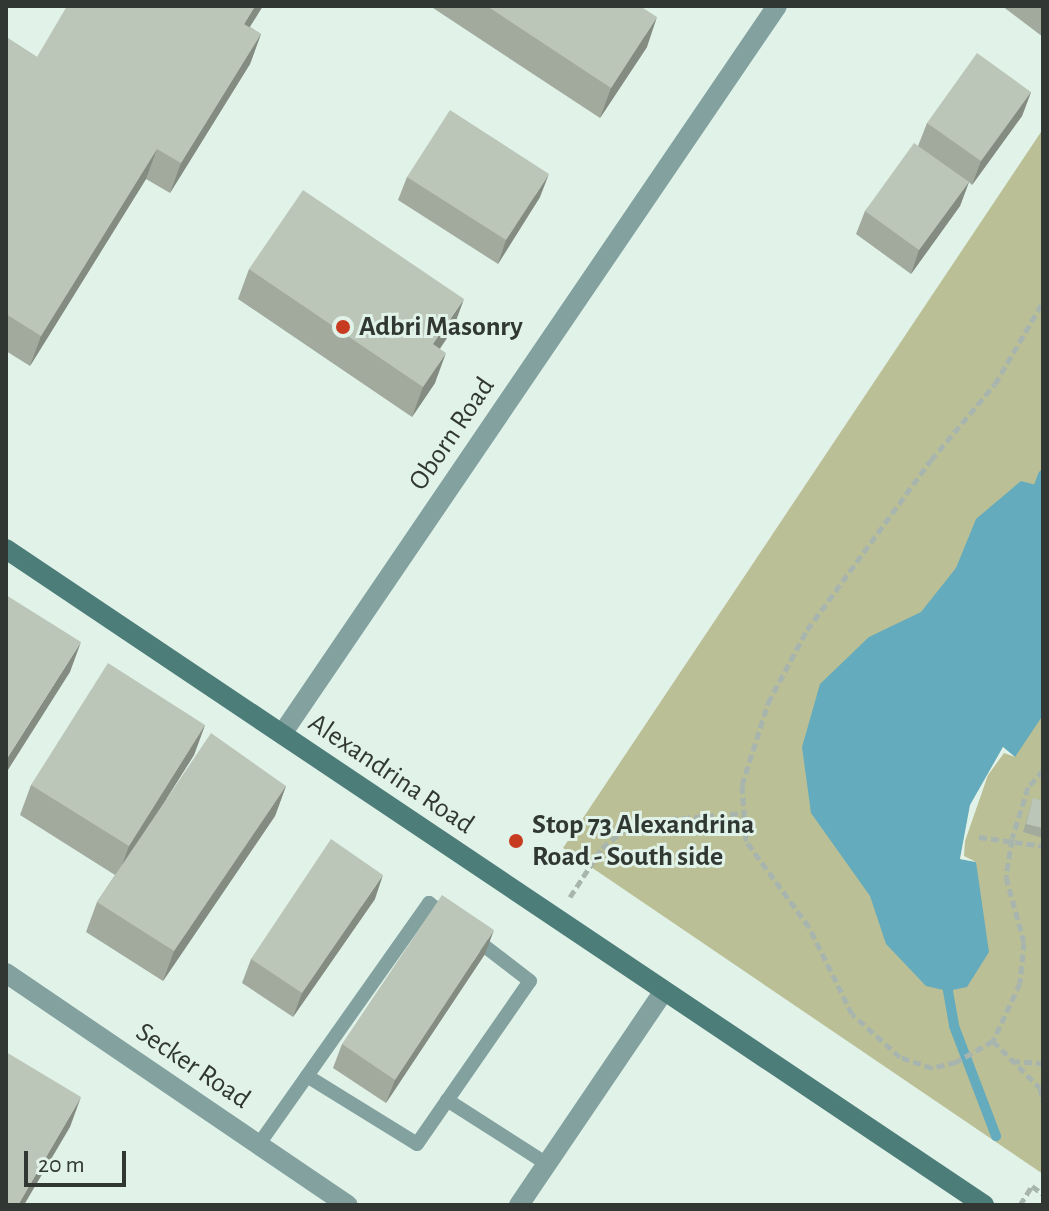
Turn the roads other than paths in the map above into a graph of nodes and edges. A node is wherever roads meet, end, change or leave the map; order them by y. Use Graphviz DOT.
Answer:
graph roads {
  1 [pos="777,6"];
  2 [pos="6,549"];
  3 [pos="282,734"];
  4 [pos="6,973"];
  5 [pos="664,991"];
  6 [pos="307,1076"];
  7 [pos="447,1100"];
  8 [pos="259,1144"];
  9 [pos="547,1164"];
  10 [pos="348,1205"];
  11 [pos="519,1205"];
  12 [pos="984,1205"];
  1 -- 3 [label="street, Oborn Road"];
  2 -- 3 [label="main road, Alexandrina Road"];
  3 -- 5 [label="main road, Alexandrina Road"];
  4 -- 8 [label="street, Secker Road"];
  5 -- 9 [label="street"];
  5 -- 12 [label="main road, Alexandrina Road"];
  6 -- 7 [label="lane"];
  6 -- 7 [label="lane"];
  6 -- 8 [label="lane"];
  7 -- 9 [label="lane"];
  8 -- 10 [label="street, Secker Road"];
  9 -- 11 [label="street"];
}
